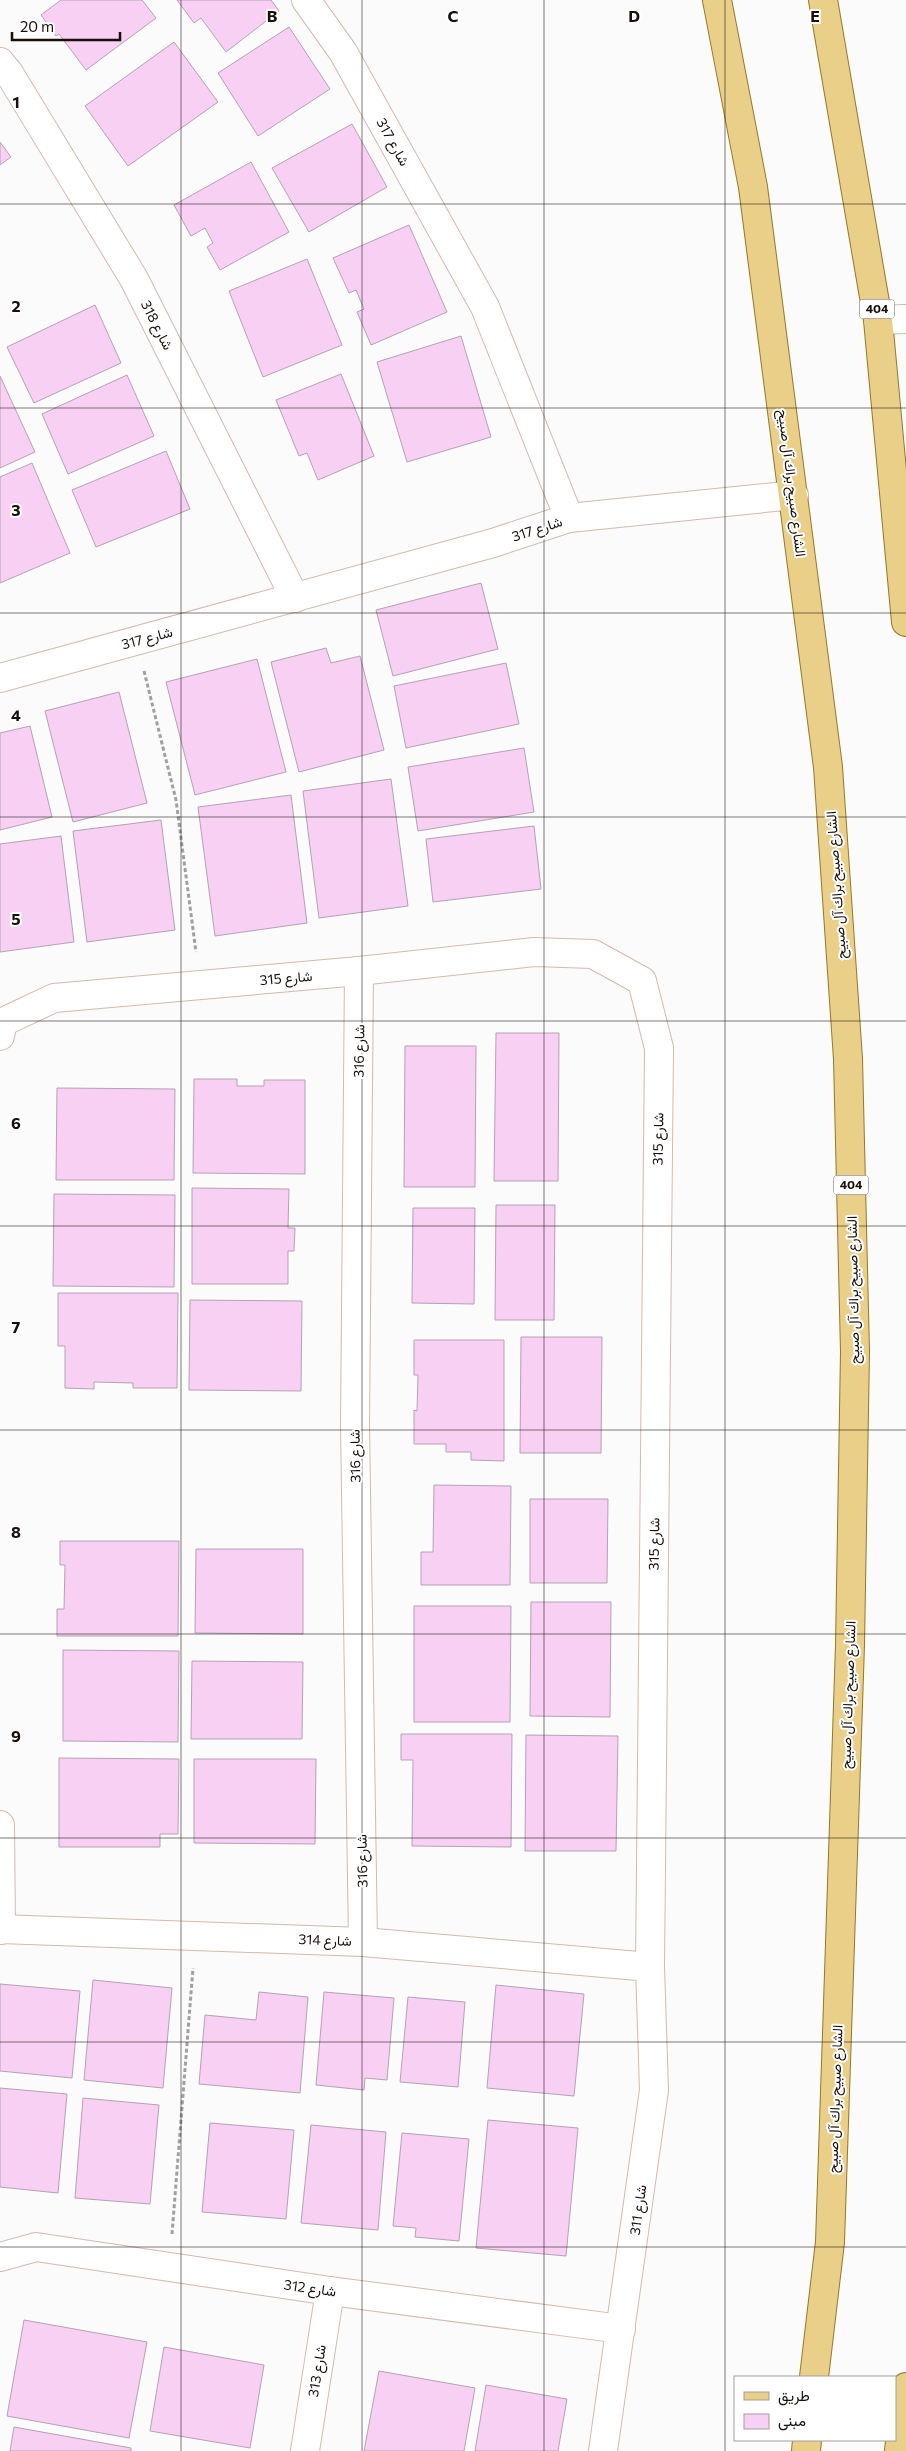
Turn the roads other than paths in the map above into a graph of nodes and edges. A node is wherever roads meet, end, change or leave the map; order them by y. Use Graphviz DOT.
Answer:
graph roads {
  1 [pos="306,0"];
  2 [pos="717,0"];
  3 [pos="823,0"];
  4 [pos="0,62"];
  5 [pos="906,319"];
  6 [pos="878,320"];
  7 [pos="794,495"];
  8 [pos="569,518"];
  9 [pos="295,598"];
  10 [pos="906,622"];
  11 [pos="0,678"];
  12 [pos="360,971"];
  13 [pos="0,1036"];
  14 [pos="0,1825"];
  15 [pos="1,1930"];
  16 [pos="363,1942"];
  17 [pos="650,1968"];
  18 [pos="0,2256"];
  19 [pos="330,2291"];
  20 [pos="621,2330"];
  21 [pos="814,2376"];
  22 [pos="906,2387"];
  23 [pos="305,2451"];
  24 [pos="604,2451"];
  25 [pos="900,2451"];
  1 -- 8 [label="street, شارع 317"];
  2 -- 7 [label="main road, الشارع صبيح براك آل صبيح / 404"];
  3 -- 6 [label="main road, 404"];
  4 -- 9 [label="street, شارع 318"];
  5 -- 6 [label="street"];
  6 -- 10 [label="main road, 404"];
  7 -- 8 [label="street"];
  7 -- 21 [label="main road, الشارع صبيح براك آل صبيح / 404"];
  8 -- 9 [label="street, شارع 317"];
  9 -- 11 [label="street, شارع 317"];
  12 -- 13 [label="street, شارع 315"];
  12 -- 16 [label="street, شارع 316"];
  12 -- 17 [label="street, شارع 315"];
  14 -- 15 [label="street"];
  15 -- 16 [label="street, شارع 314"];
  16 -- 17 [label="street, شارع 314"];
  17 -- 20 [label="street, شارع 311"];
  18 -- 19 [label="street, شارع 312"];
  19 -- 20 [label="street, شارع 312"];
  19 -- 23 [label="street, شارع 313"];
  20 -- 24 [label="street, شارع 311"];
  22 -- 25 [label="main road"];
}
